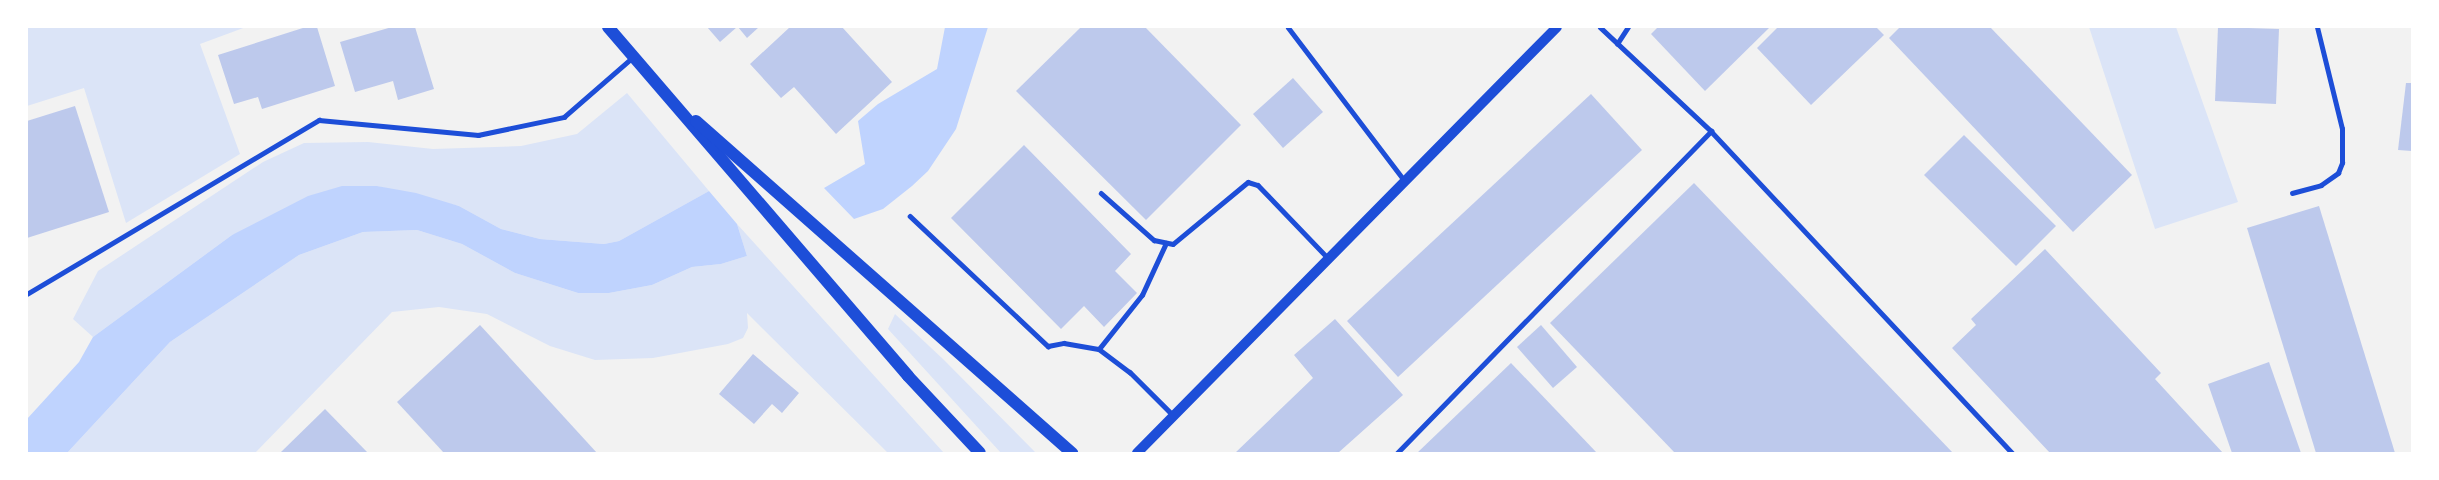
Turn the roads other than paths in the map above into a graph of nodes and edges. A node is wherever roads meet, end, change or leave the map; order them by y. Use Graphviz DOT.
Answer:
graph roads {
  1 [pos="608,27"];
  2 [pos="1287,27"];
  3 [pos="1557,27"];
  4 [pos="1600,27"];
  5 [pos="1629,27"];
  6 [pos="2317,27"];
  7 [pos="1617,44"];
  8 [pos="633,57"];
  9 [pos="657,86"];
  10 [pos="1711,131"];
  11 [pos="1406,181"];
  12 [pos="1101,193"];
  13 [pos="2292,193"];
  14 [pos="910,216"];
  15 [pos="1167,243"];
  16 [pos="1329,259"];
  17 [pos="27,294"];
  18 [pos="1099,349"];
  19 [pos="1174,416"];
  20 [pos="980,453"];
  21 [pos="1072,453"];
  22 [pos="1137,453"];
  23 [pos="1397,453"];
  24 [pos="2012,453"];
  1 -- 8 [label="main road"];
  2 -- 11 [label="lane"];
  3 -- 11 [label="street"];
  4 -- 7 [label="lane"];
  5 -- 7 [label="lane"];
  6 -- 13 [label="lane"];
  7 -- 10 [label="lane"];
  8 -- 9 [label="main road"];
  8 -- 17 [label="lane"];
  9 -- 20 [label="main road"];
  9 -- 21 [label="main road"];
  10 -- 23 [label="lane"];
  10 -- 24 [label="lane"];
  11 -- 16 [label="street"];
  12 -- 15 [label="lane"];
  14 -- 18 [label="lane"];
  15 -- 16 [label="lane"];
  15 -- 18 [label="lane"];
  16 -- 19 [label="street"];
  18 -- 19 [label="lane"];
  19 -- 22 [label="street"];
}
